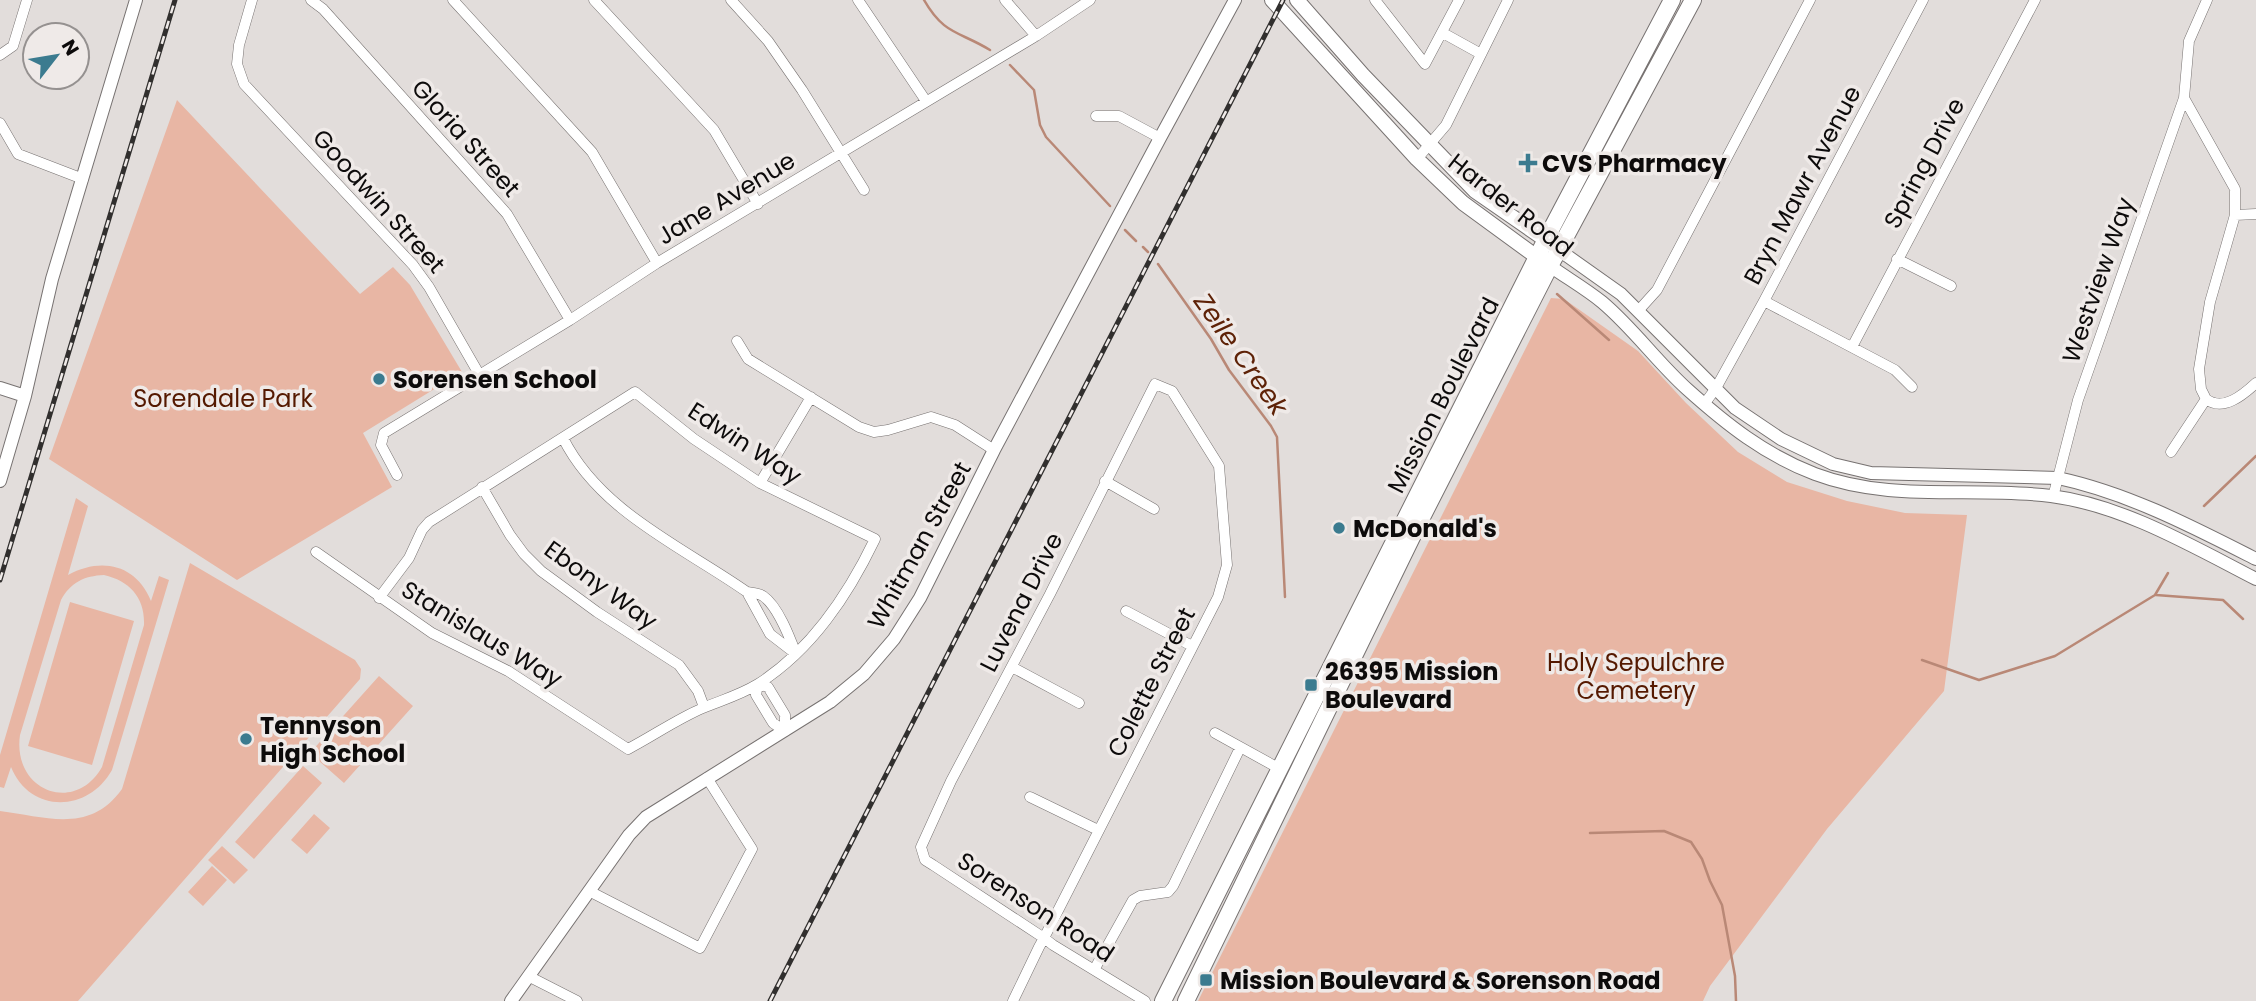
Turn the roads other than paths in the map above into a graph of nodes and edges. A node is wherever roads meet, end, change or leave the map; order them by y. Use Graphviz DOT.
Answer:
graph roads {
  1 [pos="27,0"];
  2 [pos="136,0"];
  3 [pos="252,0"];
  4 [pos="311,0"];
  5 [pos="453,0"];
  6 [pos="594,0"];
  7 [pos="731,0"];
  8 [pos="858,0"];
  9 [pos="1005,0"];
  10 [pos="1090,0"];
  11 [pos="1236,0"];
  12 [pos="1272,0"];
  13 [pos="1297,0"];
  14 [pos="1375,0"];
  15 [pos="1460,0"];
  16 [pos="1508,0"];
  17 [pos="1672,0"];
  18 [pos="1693,0"];
  19 [pos="1810,0"];
  20 [pos="1923,0"];
  21 [pos="2035,0"];
  22 [pos="2207,0"];
  23 [pos="1443,33"];
  24 [pos="1036,36"];
  25 [pos="1481,54"];
  26 [pos="0,55"];
  27 [pos="2184,98"];
  28 [pos="926,101"];
  29 [pos="1096,116"];
  30 [pos="0,123"];
  31 [pos="1160,138"];
  32 [pos="1429,144"];
  33 [pos="842,153"];
  34 [pos="1417,159"];
  35 [pos="83,178"];
  36 [pos="864,190"];
  37 [pos="758,204"];
  38 [pos="2256,214"];
  39 [pos="2235,215"];
  40 [pos="1546,239"];
  41 [pos="1559,250"];
  42 [pos="1897,259"];
  43 [pos="1544,262"];
  44 [pos="657,264"];
  45 [pos="1951,286"];
  46 [pos="1764,301"];
  47 [pos="1638,312"];
  48 [pos="570,320"];
  49 [pos="737,341"];
  50 [pos="1852,347"];
  51 [pos="479,374"];
  52 [pos="2256,383"];
  53 [pos="1156,384"];
  54 [pos="1912,387"];
  55 [pos="0,388"];
  56 [pos="1716,388"];
  57 [pos="25,396"];
  58 [pos="811,397"];
  59 [pos="2206,399"];
  60 [pos="1705,403"];
  61 [pos="563,438"];
  62 [pos="994,450"];
  63 [pos="2171,452"];
  64 [pos="397,475"];
  65 [pos="2059,478"];
  66 [pos="0,481"];
  67 [pos="1105,481"];
  68 [pos="760,483"];
  69 [pos="482,487"];
  70 [pos="2053,496"];
  71 [pos="1154,509"];
  72 [pos="1406,520"];
  73 [pos="316,552"];
  74 [pos="2256,559"];
  75 [pos="2256,579"];
  76 [pos="1392,582"];
  77 [pos="747,592"];
  78 [pos="379,597"];
  79 [pos="1126,611"];
  80 [pos="1192,646"];
  81 [pos="796,654"];
  82 [pos="1012,667"];
  83 [pos="758,684"];
  84 [pos="1079,703"];
  85 [pos="704,708"];
  86 [pos="785,731"];
  87 [pos="1215,733"];
  88 [pos="1240,748"];
  89 [pos="1280,769"];
  90 [pos="707,778"];
  91 [pos="1030,797"];
  92 [pos="1098,830"];
  93 [pos="923,839"];
  94 [pos="589,891"];
  95 [pos="1044,938"];
  96 [pos="1094,970"];
  97 [pos="528,976"];
  98 [pos="510,1001"];
  99 [pos="576,1001"];
  100 [pos="1013,1001"];
  101 [pos="1145,1001"];
  102 [pos="1163,1001"];
  103 [pos="1186,1001"];
  1 -- 26 [label="street"];
  2 -- 35 [label="street"];
  3 -- 51 [label="street, Goodwin Street"];
  4 -- 48 [label="street, Gloria Street"];
  5 -- 44 [label="street"];
  6 -- 37 [label="street"];
  7 -- 33 [label="street"];
  8 -- 28 [label="street"];
  9 -- 24 [label="street"];
  10 -- 24 [label="street, Jane Avenue"];
  11 -- 31 [label="street, Whitman Street"];
  12 -- 34 [label="main road, Harder Road"];
  13 -- 32 [label="main road, Harder Road"];
  14 -- 23 [label="street"];
  15 -- 23 [label="street"];
  16 -- 25 [label="street"];
  17 -- 40 [label="main road, Mission Boulevard"];
  18 -- 41 [label="main road, Mission Boulevard"];
  19 -- 47 [label="street"];
  20 -- 46 [label="street, Bryn Mawr Avenue"];
  21 -- 42 [label="street, Spring Drive"];
  22 -- 27 [label="street, Westview Way"];
  23 -- 25 [label="street"];
  24 -- 28 [label="street, Jane Avenue"];
  25 -- 32 [label="street"];
  27 -- 39 [label="street"];
  27 -- 65 [label="street, Westview Way"];
  28 -- 33 [label="street, Jane Avenue"];
  29 -- 31 [label="street"];
  30 -- 35 [label="street"];
  31 -- 62 [label="street, Whitman Street"];
  32 -- 34 [label="street"];
  32 -- 40 [label="main road, Harder Road"];
  33 -- 36 [label="street"];
  33 -- 37 [label="street, Jane Avenue"];
  34 -- 43 [label="main road, Harder Road"];
  35 -- 57 [label="street"];
  37 -- 44 [label="street, Jane Avenue"];
  38 -- 39 [label="street"];
  39 -- 59 [label="street"];
  40 -- 41 [label="main road, Harder Road"];
  40 -- 43 [label="main road, Mission Boulevard"];
  41 -- 43 [label="main road, Mission Boulevard"];
  41 -- 47 [label="street, Harder Road"];
  42 -- 45 [label="street"];
  42 -- 50 [label="street, Spring Drive"];
  43 -- 60 [label="street, Harder Road"];
  43 -- 72 [label="main road, Mission Boulevard"];
  43 -- 76 [label="main road, Mission Boulevard"];
  44 -- 48 [label="street, Jane Avenue"];
  46 -- 50 [label="street"];
  46 -- 56 [label="street, Bryn Mawr Avenue"];
  47 -- 56 [label="street, Harder Road"];
  48 -- 51 [label="street, Jane Avenue"];
  49 -- 58 [label="street"];
  50 -- 54 [label="street"];
  51 -- 64 [label="street, Jane Avenue"];
  52 -- 59 [label="street"];
  53 -- 67 [label="street, Luvena Drive"];
  53 -- 80 [label="street, Colette Street"];
  55 -- 57 [label="street"];
  56 -- 60 [label="street"];
  56 -- 65 [label="street, Harder Road"];
  57 -- 66 [label="street"];
  58 -- 62 [label="street"];
  58 -- 68 [label="street"];
  59 -- 63 [label="street"];
  60 -- 70 [label="street, Harder Road"];
  61 -- 68 [label="street, Edwin Way"];
  61 -- 69 [label="street"];
  61 -- 77 [label="street"];
  62 -- 86 [label="street, Whitman Street"];
  65 -- 70 [label="street"];
  65 -- 74 [label="street, Harder Road"];
  67 -- 71 [label="street"];
  67 -- 82 [label="street, Luvena Drive"];
  68 -- 81 [label="street, Edwin Way"];
  69 -- 78 [label="street"];
  69 -- 85 [label="street, Ebony Way"];
  70 -- 75 [label="street, Harder Road"];
  72 -- 76 [label="main road"];
  72 -- 89 [label="main road, Mission Boulevard"];
  73 -- 78 [label="street, Stanislaus Way"];
  76 -- 103 [label="main road, Mission Boulevard"];
  77 -- 81 [label="street"];
  77 -- 81 [label="street"];
  78 -- 85 [label="street, Stanislaus Way"];
  79 -- 80 [label="street"];
  80 -- 92 [label="street, Colette Street"];
  81 -- 83 [label="street"];
  82 -- 84 [label="street"];
  82 -- 93 [label="street, Luvena Drive"];
  83 -- 85 [label="street"];
  83 -- 86 [label="street"];
  86 -- 90 [label="street, Whitman Street"];
  87 -- 88 [label="street"];
  88 -- 89 [label="street"];
  88 -- 96 [label="street"];
  89 -- 102 [label="main road, Mission Boulevard"];
  90 -- 94 [label="street, Whitman Street"];
  90 -- 94 [label="street"];
  91 -- 92 [label="street"];
  92 -- 95 [label="street, Colette Street"];
  93 -- 95 [label="street, Sorenson Road"];
  94 -- 97 [label="street, Whitman Street"];
  95 -- 96 [label="street, Sorenson Road"];
  95 -- 100 [label="street, Colette Street"];
  96 -- 101 [label="street, Sorenson Road"];
  97 -- 98 [label="street, Whitman Street"];
  97 -- 99 [label="street"];
}
